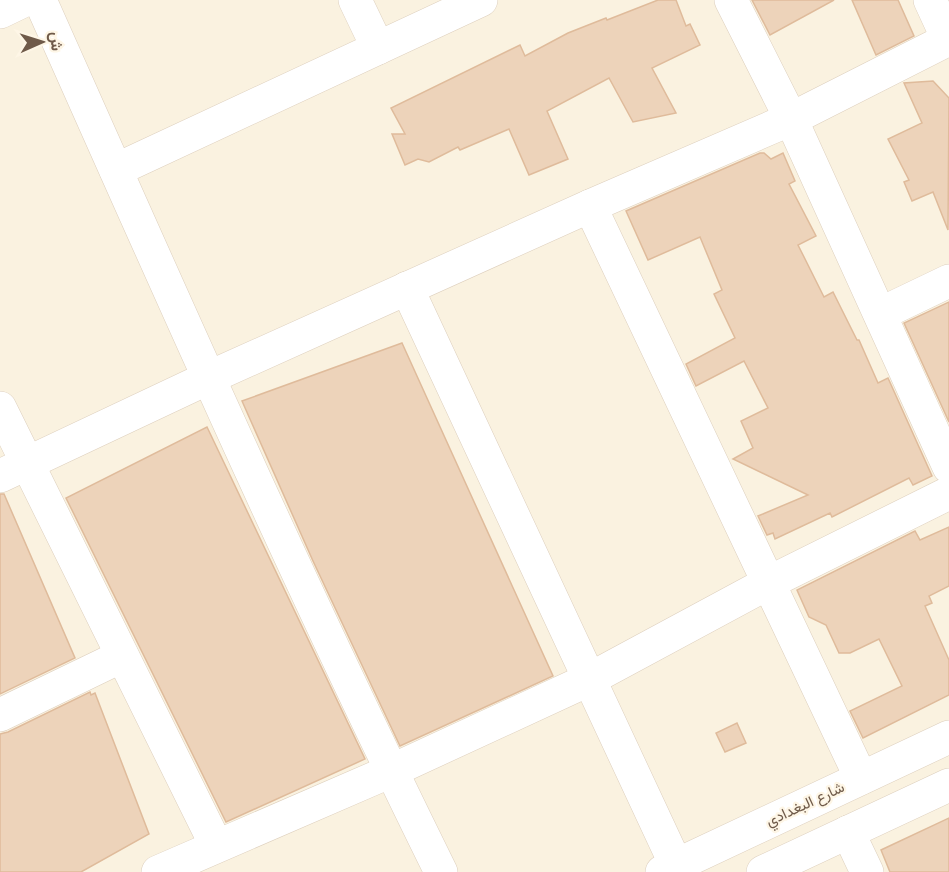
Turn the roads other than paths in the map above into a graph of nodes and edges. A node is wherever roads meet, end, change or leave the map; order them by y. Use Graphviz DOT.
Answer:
graph roads {
  1 [pos="24,0"];
  2 [pos="40,0"];
  3 [pos="355,0"];
  4 [pos="481,0"];
  5 [pos="731,0"];
  6 [pos="930,0"];
  7 [pos="0,12"];
  8 [pos="949,39"];
  9 [pos="378,48"];
  10 [pos="790,118"];
  11 [pos="116,170"];
  12 [pos="590,206"];
  13 [pos="949,281"];
  14 [pos="407,288"];
  15 [pos="880,314"];
  16 [pos="208,378"];
  17 [pos="0,408"];
  18 [pos="949,467"];
  19 [pos="13,470"];
  20 [pos="949,493"];
  21 [pos="768,584"];
  22 [pos="122,656"];
  23 [pos="588,680"];
  24 [pos="0,715"];
  25 [pos="949,737"];
  26 [pos="904,758"];
  27 [pos="391,771"];
  28 [pos="861,778"];
  29 [pos="936,790"];
  30 [pos="848,832"];
  31 [pos="216,845"];
  32 [pos="669,869"];
  33 [pos="158,872"];
  34 [pos="441,872"];
  35 [pos="763,872"];
  36 [pos="867,872"];
  1 -- 7 [label="street"];
  2 -- 11 [label="street"];
  3 -- 9 [label="street"];
  4 -- 9 [label="street"];
  5 -- 10 [label="street"];
  6 -- 8 [label="street"];
  8 -- 10 [label="street"];
  9 -- 11 [label="street"];
  10 -- 12 [label="street"];
  10 -- 15 [label="street"];
  11 -- 16 [label="street"];
  12 -- 14 [label="street"];
  12 -- 21 [label="street"];
  13 -- 15 [label="street"];
  14 -- 16 [label="street"];
  14 -- 23 [label="street"];
  15 -- 18 [label="street"];
  16 -- 19 [label="street"];
  16 -- 27 [label="street"];
  17 -- 19 [label="street"];
  19 -- 22 [label="street"];
  20 -- 21 [label="street"];
  21 -- 23 [label="street"];
  21 -- 28 [label="street"];
  22 -- 24 [label="street"];
  22 -- 31 [label="street"];
  23 -- 27 [label="street"];
  23 -- 32 [label="street"];
  25 -- 26 [label="street, شارع البغدادي"];
  26 -- 28 [label="street, شارع البغدادي"];
  26 -- 29 [label="street"];
  27 -- 31 [label="street"];
  27 -- 34 [label="street"];
  28 -- 32 [label="street, شارع البغدادي"];
  29 -- 30 [label="street"];
  30 -- 35 [label="street"];
  30 -- 36 [label="street"];
  31 -- 33 [label="street"];
}
